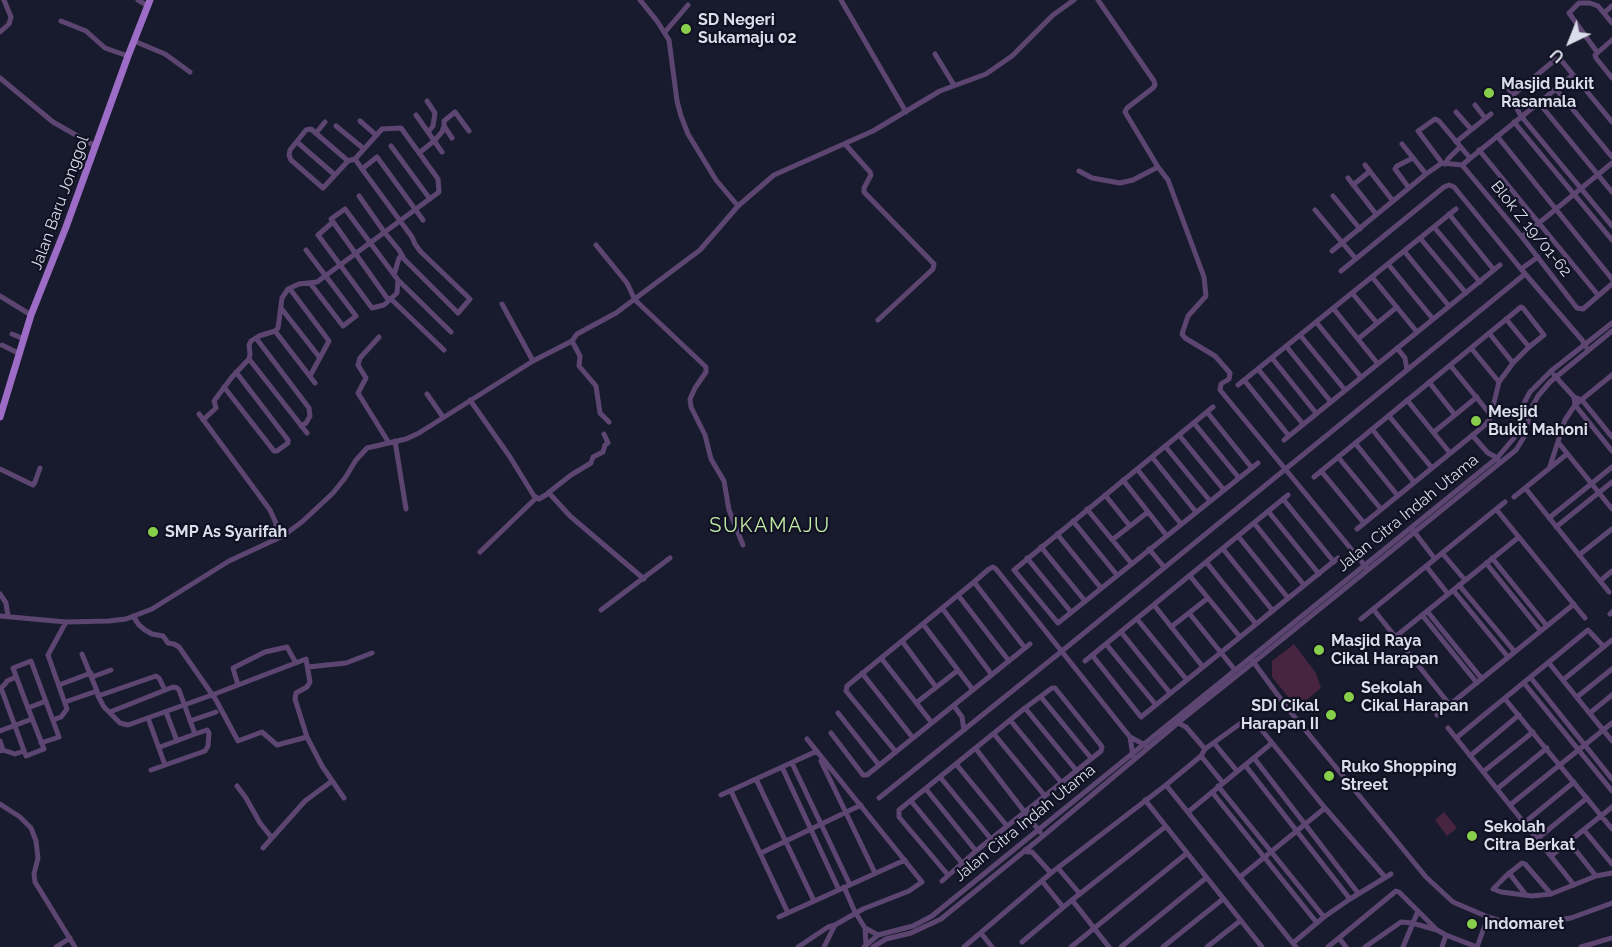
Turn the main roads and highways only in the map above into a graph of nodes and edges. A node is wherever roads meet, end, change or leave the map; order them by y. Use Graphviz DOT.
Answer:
graph roads {
  1 [pos="149,3"];
  2 [pos="0,417"];
  1 -- 2 [label="main road, Jalan Baru Jonggol"];
}
